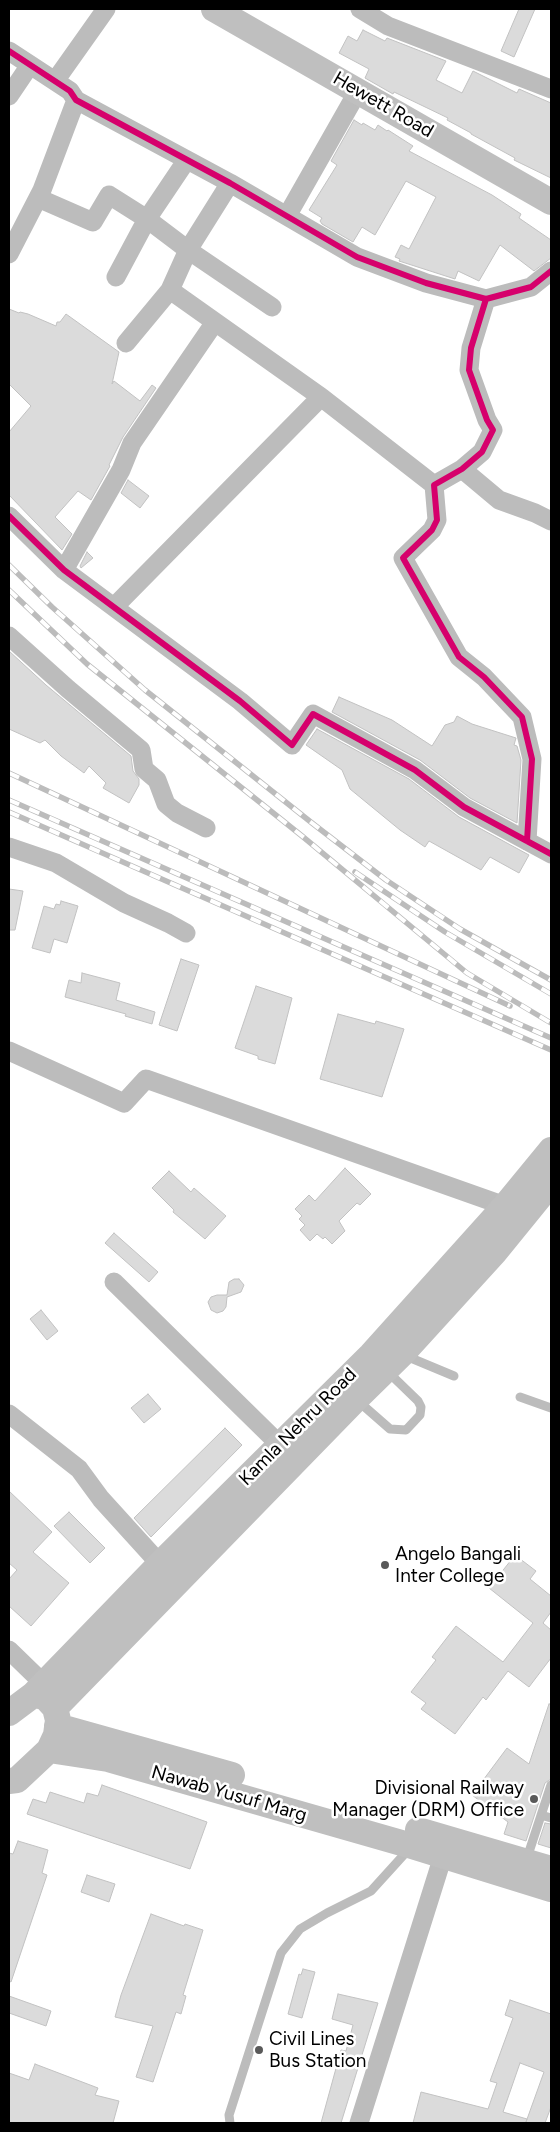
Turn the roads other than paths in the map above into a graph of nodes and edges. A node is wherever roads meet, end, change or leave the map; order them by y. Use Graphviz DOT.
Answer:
graph roads {
  1 [pos="106,9"];
  2 [pos="214,9"];
  3 [pos="360,9"];
  4 [pos="9,51"];
  5 [pos="30,65"];
  6 [pos="55,81"];
  7 [pos="551,89"];
  8 [pos="358,90"];
  9 [pos="9,96"];
  10 [pos="76,100"];
  11 [pos="186,161"];
  12 [pos="230,183"];
  13 [pos="38,198"];
  14 [pos="551,202"];
  15 [pos="287,216"];
  16 [pos="147,219"];
  17 [pos="188,250"];
  18 [pos="9,254"];
  19 [pos="551,271"];
  20 [pos="116,277"];
  21 [pos="170,290"];
  22 [pos="486,299"];
  23 [pos="272,307"];
  24 [pos="215,322"];
  25 [pos="126,343"];
  26 [pos="321,397"];
  27 [pos="462,468"];
  28 [pos="434,485"];
  29 [pos="9,516"];
  30 [pos="551,521"];
  31 [pos="64,570"];
  32 [pos="114,608"];
  33 [pos="9,636"];
  34 [pos="206,828"];
  35 [pos="527,841"];
  36 [pos="9,847"];
  37 [pos="550,851"];
  38 [pos="186,933"];
  39 [pos="9,1051"];
  40 [pos="551,1150"];
  41 [pos="551,1183"];
  42 [pos="505,1206"];
  43 [pos="114,1282"];
  44 [pos="420,1319"];
  45 [pos="383,1361"];
  46 [pos="454,1376"];
  47 [pos="520,1397"];
  48 [pos="356,1399"];
  49 [pos="551,1408"];
  50 [pos="9,1414"];
  51 [pos="280,1445"];
  52 [pos="160,1564"];
  53 [pos="9,1650"];
  54 [pos="38,1689"];
  55 [pos="9,1713"];
  56 [pos="56,1717"];
  57 [pos="48,1750"];
  58 [pos="9,1781"];
  59 [pos="551,1785"];
  60 [pos="541,1815"];
  61 [pos="551,1818"];
  62 [pos="412,1846"];
  63 [pos="443,1856"];
  64 [pos="526,1861"];
  65 [pos="551,1869"];
  66 [pos="551,1889"];
  67 [pos="230,2123"];
  68 [pos="359,2123"];
  1 -- 6 [label="street"];
  2 -- 8 [label="main road, Hewett Road"];
  3 -- 7 [label="street"];
  4 -- 5 [label="street"];
  5 -- 6 [label="street"];
  5 -- 9 [label="street"];
  6 -- 10 [label="street"];
  8 -- 14 [label="main road, Hewett Road"];
  8 -- 15 [label="street"];
  10 -- 11 [label="street"];
  10 -- 13 [label="street"];
  11 -- 12 [label="street"];
  11 -- 16 [label="street"];
  12 -- 15 [label="street"];
  12 -- 17 [label="street"];
  13 -- 16 [label="street"];
  13 -- 18 [label="street"];
  15 -- 22 [label="street"];
  16 -- 17 [label="street"];
  16 -- 20 [label="street"];
  17 -- 21 [label="street"];
  17 -- 23 [label="street"];
  19 -- 22 [label="street"];
  21 -- 24 [label="street"];
  21 -- 25 [label="street"];
  22 -- 27 [label="street"];
  24 -- 26 [label="street"];
  24 -- 31 [label="street"];
  26 -- 28 [label="street"];
  26 -- 32 [label="street"];
  27 -- 28 [label="street"];
  27 -- 30 [label="street"];
  28 -- 35 [label="street"];
  29 -- 31 [label="street"];
  31 -- 32 [label="street"];
  32 -- 35 [label="street"];
  33 -- 34 [label="street"];
  35 -- 37 [label="street"];
  36 -- 38 [label="street"];
  39 -- 42 [label="street"];
  40 -- 42 [label="main road, Kamla Nehru Road"];
  41 -- 44 [label="main road, Kamla Nehru Road"];
  42 -- 44 [label="main road, Kamla Nehru Road"];
  43 -- 51 [label="street"];
  44 -- 45 [label="main road, Kamla Nehru Road"];
  45 -- 46 [label="lane"];
  45 -- 48 [label="main road, Kamla Nehru Road"];
  45 -- 48 [label="lane"];
  45 -- 51 [label="main road, Kamla Nehru Road"];
  47 -- 49 [label="lane"];
  48 -- 56 [label="main road, Kamla Nehru Road"];
  50 -- 52 [label="street"];
  51 -- 52 [label="main road, Kamla Nehru Road"];
  52 -- 54 [label="main road, Kamla Nehru Road"];
  53 -- 54 [label="street"];
  54 -- 55 [label="main road, Kamla Nehru Road"];
  54 -- 56 [label="main road"];
  56 -- 57 [label="main road"];
  56 -- 64 [label="main road"];
  57 -- 58 [label="main road"];
  57 -- 62 [label="main road, Nawab Yusuf Marg"];
  59 -- 60 [label="lane"];
  60 -- 61 [label="lane"];
  60 -- 64 [label="lane"];
  62 -- 63 [label="main road, Nawab Yusuf Marg"];
  62 -- 67 [label="lane"];
  63 -- 66 [label="main road, Nawab Yusuf Marg"];
  63 -- 68 [label="street"];
  64 -- 65 [label="main road"];
}
